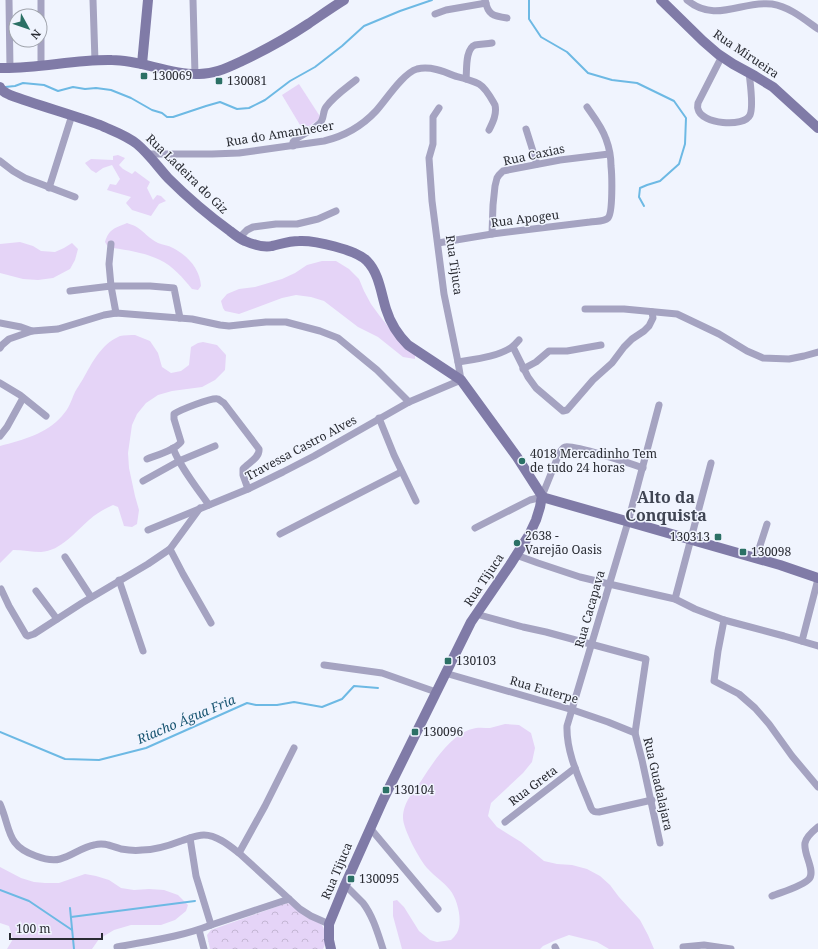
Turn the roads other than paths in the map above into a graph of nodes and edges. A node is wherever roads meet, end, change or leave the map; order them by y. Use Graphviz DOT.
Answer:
graph roads {
  1 [pos="9,0"];
  2 [pos="41,0"];
  3 [pos="93,0"];
  4 [pos="148,0"];
  5 [pos="193,0"];
  6 [pos="344,0"];
  7 [pos="661,0"];
  8 [pos="687,0"];
  9 [pos="485,1"];
  10 [pos="435,14"];
  11 [pos="506,18"];
  12 [pos="818,29"];
  13 [pos="492,42"];
  14 [pos="722,56"];
  15 [pos="95,60"];
  16 [pos="142,64"];
  17 [pos="42,66"];
  18 [pos="5,68"];
  19 [pos="749,72"];
  20 [pos="195,74"];
  21 [pos="466,79"];
  22 [pos="356,80"];
  23 [pos="0,88"];
  24 [pos="587,107"];
  25 [pos="438,108"];
  26 [pos="72,115"];
  27 [pos="818,128"];
  28 [pos="526,129"];
  29 [pos="489,130"];
  30 [pos="293,146"];
  31 [pos="147,154"];
  32 [pos="609,154"];
  33 [pos="0,161"];
  34 [pos="537,164"];
  35 [pos="49,188"];
  36 [pos="75,197"];
  37 [pos="336,211"];
  38 [pos="492,234"];
  39 [pos="239,238"];
  40 [pos="438,243"];
  41 [pos="111,244"];
  42 [pos="111,286"];
  43 [pos="70,292"];
  44 [pos="585,309"];
  45 [pos="652,312"];
  46 [pos="116,313"];
  47 [pos="180,318"];
  48 [pos="0,323"];
  49 [pos="32,331"];
  50 [pos="519,340"];
  51 [pos="602,345"];
  52 [pos="513,347"];
  53 [pos="0,348"];
  54 [pos="818,352"];
  55 [pos="458,362"];
  56 [pos="523,369"];
  57 [pos="462,380"];
  58 [pos="0,383"];
  59 [pos="23,398"];
  60 [pos="409,402"];
  61 [pos="658,405"];
  62 [pos="46,416"];
  63 [pos="379,418"];
  64 [pos="0,436"];
  65 [pos="215,446"];
  66 [pos="173,448"];
  67 [pos="147,459"];
  68 [pos="179,460"];
  69 [pos="711,463"];
  70 [pos="643,468"];
  71 [pos="401,472"];
  72 [pos="143,481"];
  73 [pos="248,489"];
  74 [pos="542,496"];
  75 [pos="416,501"];
  76 [pos="209,505"];
  77 [pos="200,508"];
  78 [pos="628,522"];
  79 [pos="767,524"];
  80 [pos="475,528"];
  81 [pos="148,530"];
  82 [pos="280,534"];
  83 [pos="691,540"];
  84 [pos="170,549"];
  85 [pos="516,555"];
  86 [pos="65,557"];
  87 [pos="756,558"];
  88 [pos="818,578"];
  89 [pos="119,580"];
  90 [pos="609,584"];
  91 [pos="1,589"];
  92 [pos="36,591"];
  93 [pos="91,597"];
  94 [pos="675,599"];
  95 [pos="476,614"];
  96 [pos="57,619"];
  97 [pos="724,620"];
  98 [pos="212,623"];
  99 [pos="802,641"];
  100 [pos="591,644"];
  101 [pos="818,646"];
  102 [pos="143,651"];
  103 [pos="324,665"];
  104 [pos="445,673"];
  105 [pos="436,692"];
  106 [pos="572,710"];
  107 [pos="635,733"];
  108 [pos="294,748"];
  109 [pos="575,768"];
  110 [pos="818,787"];
  111 [pos="652,800"];
  112 [pos="0,804"];
  113 [pos="505,822"];
  114 [pos="818,827"];
  115 [pos="370,828"];
  116 [pos="190,838"];
  117 [pos="660,843"];
  118 [pos="239,853"];
  119 [pos="345,885"];
  120 [pos="772,896"];
  121 [pos="289,899"];
  122 [pos="438,909"];
  123 [pos="329,924"];
  124 [pos="211,925"];
  125 [pos="199,930"];
  126 [pos="117,946"];
  127 [pos="682,947"];
  128 [pos="204,949"];
  129 [pos="331,949"];
  130 [pos="383,949"];
  131 [pos="731,949"];
  1 -- 18 [label="street"];
  2 -- 17 [label="street"];
  3 -- 15 [label="street"];
  4 -- 16 [label="street"];
  5 -- 20 [label="street"];
  6 -- 20 [label="street"];
  7 -- 14 [label="street, Rua Mirueira"];
  8 -- 12 [label="street"];
  9 -- 10 [label="street"];
  9 -- 11 [label="street"];
  13 -- 21 [label="street"];
  14 -- 19 [label="street, Rua Mirueira"];
  14 -- 19 [label="street"];
  15 -- 16 [label="street"];
  15 -- 17 [label="street"];
  16 -- 20 [label="street"];
  17 -- 18 [label="street"];
  19 -- 27 [label="street, Rua Mirueira"];
  21 -- 29 [label="street, Rua do Amanhecer"];
  21 -- 30 [label="street, Rua do Amanhecer"];
  22 -- 30 [label="street"];
  23 -- 26 [label="street, Rua Ladeira do Giz"];
  24 -- 32 [label="street"];
  25 -- 40 [label="street, Rua Tijuca"];
  26 -- 31 [label="street, Rua Ladeira do Giz"];
  26 -- 35 [label="street"];
  28 -- 34 [label="street"];
  30 -- 31 [label="street, Rua do Amanhecer"];
  31 -- 39 [label="street, Rua Ladeira do Giz"];
  32 -- 34 [label="street, Rua Caxias"];
  32 -- 38 [label="street, Rua Apogeu"];
  33 -- 35 [label="street"];
  34 -- 38 [label="street, Rua Caxias"];
  35 -- 36 [label="street"];
  37 -- 39 [label="street"];
  38 -- 40 [label="street, Rua Apogeu"];
  39 -- 57 [label="street, Rua Ladeira do Giz"];
  40 -- 55 [label="street, Rua Tijuca"];
  41 -- 42 [label="street"];
  42 -- 43 [label="street"];
  42 -- 46 [label="street"];
  42 -- 47 [label="street"];
  44 -- 45 [label="street"];
  45 -- 54 [label="street"];
  45 -- 56 [label="street"];
  46 -- 47 [label="street"];
  46 -- 49 [label="street"];
  47 -- 60 [label="street"];
  48 -- 49 [label="street"];
  49 -- 53 [label="street"];
  50 -- 52 [label="street"];
  51 -- 56 [label="street"];
  52 -- 55 [label="street"];
  52 -- 56 [label="street"];
  55 -- 57 [label="street, Rua Tijuca"];
  57 -- 60 [label="street, Travessa Castro Alves"];
  57 -- 74 [label="street, Rua Tijuca"];
  58 -- 59 [label="street"];
  59 -- 62 [label="street"];
  59 -- 64 [label="street"];
  60 -- 63 [label="street, Travessa Castro Alves"];
  61 -- 70 [label="street, Rua Cacapava"];
  63 -- 71 [label="street"];
  63 -- 73 [label="street, Travessa Castro Alves"];
  65 -- 68 [label="street"];
  66 -- 67 [label="street"];
  66 -- 68 [label="street"];
  66 -- 73 [label="street"];
  68 -- 72 [label="street"];
  68 -- 76 [label="street"];
  69 -- 83 [label="street"];
  70 -- 74 [label="street"];
  70 -- 78 [label="street, Rua Cacapava"];
  71 -- 75 [label="street"];
  71 -- 82 [label="street"];
  73 -- 76 [label="street, Travessa Castro Alves"];
  74 -- 78 [label="street"];
  74 -- 80 [label="street"];
  74 -- 85 [label="street, Rua Tijuca"];
  76 -- 77 [label="street, Travessa Castro Alves"];
  77 -- 81 [label="street, Travessa Castro Alves"];
  77 -- 84 [label="street"];
  78 -- 83 [label="street"];
  78 -- 90 [label="street, Rua Cacapava"];
  79 -- 87 [label="street"];
  83 -- 87 [label="street"];
  83 -- 94 [label="street"];
  84 -- 89 [label="street"];
  84 -- 98 [label="street"];
  85 -- 90 [label="street"];
  85 -- 95 [label="street, Rua Tijuca"];
  86 -- 93 [label="street"];
  87 -- 88 [label="street"];
  88 -- 99 [label="street"];
  89 -- 93 [label="street"];
  89 -- 102 [label="street"];
  90 -- 94 [label="street"];
  90 -- 100 [label="street, Rua Cacapava"];
  91 -- 96 [label="street"];
  92 -- 96 [label="street"];
  93 -- 96 [label="street"];
  94 -- 97 [label="street"];
  95 -- 100 [label="street"];
  95 -- 104 [label="street, Rua Tijuca"];
  97 -- 99 [label="street"];
  97 -- 110 [label="street"];
  99 -- 101 [label="street"];
  100 -- 106 [label="street, Rua Cacapava"];
  100 -- 107 [label="street, Rua Guadalajara"];
  103 -- 105 [label="street"];
  104 -- 105 [label="street, Rua Tijuca"];
  104 -- 106 [label="street, Rua Euterpe"];
  105 -- 115 [label="street, Rua Tijuca"];
  106 -- 107 [label="street, Rua Euterpe"];
  106 -- 109 [label="street, Rua Cacapava"];
  107 -- 111 [label="street, Rua Guadalajara"];
  108 -- 118 [label="street"];
  109 -- 111 [label="street, Rua Cacapava"];
  109 -- 113 [label="street, Rua Greta"];
  111 -- 117 [label="street, Rua Guadalajara"];
  112 -- 116 [label="street"];
  114 -- 120 [label="street"];
  115 -- 119 [label="street, Rua Tijuca"];
  115 -- 122 [label="street"];
  116 -- 118 [label="street"];
  116 -- 124 [label="street"];
  118 -- 121 [label="street"];
  119 -- 123 [label="street, Rua Tijuca"];
  119 -- 130 [label="street"];
  121 -- 123 [label="street"];
  121 -- 124 [label="street"];
  123 -- 129 [label="street, Rua Tijuca"];
  124 -- 125 [label="street"];
  125 -- 126 [label="street"];
  125 -- 128 [label="street"];
  127 -- 131 [label="street"];
}
